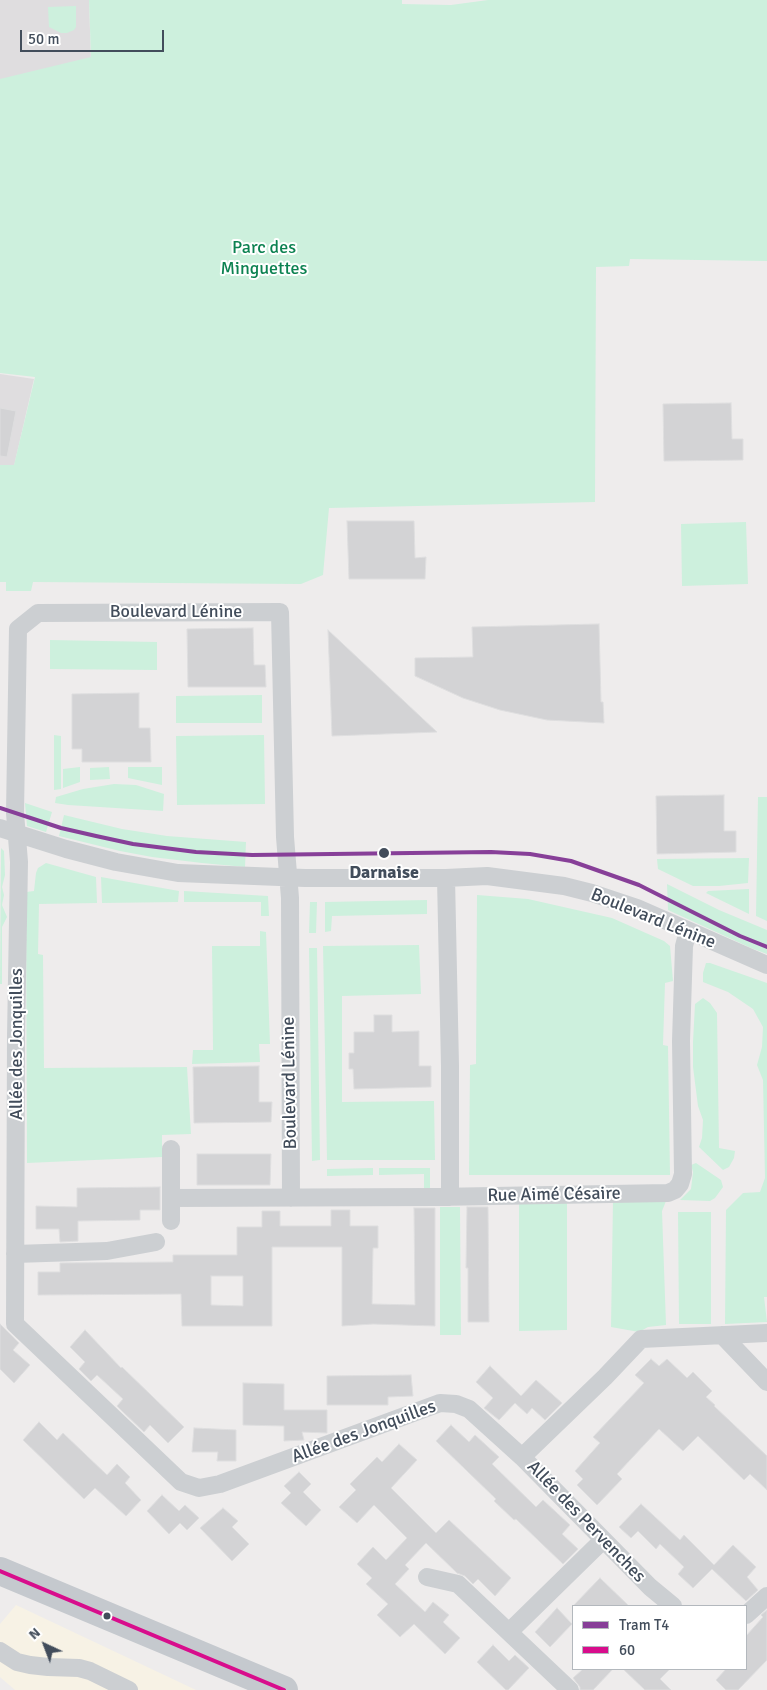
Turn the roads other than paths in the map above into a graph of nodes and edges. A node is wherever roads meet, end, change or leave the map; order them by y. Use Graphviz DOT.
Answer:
graph roads {
  1 [pos="0,828"];
  2 [pos="17,834"];
  3 [pos="288,877"];
  4 [pos="446,878"];
  5 [pos="688,931"];
  6 [pos="767,965"];
  7 [pos="8,1034"];
  8 [pos="8,1079"];
  9 [pos="171,1148"];
  10 [pos="450,1197"];
  11 [pos="171,1198"];
  12 [pos="291,1198"];
  13 [pos="171,1221"];
  14 [pos="156,1242"];
  15 [pos="15,1254"];
  16 [pos="8,1301"];
  17 [pos="767,1334"];
  18 [pos="722,1336"];
  19 [pos="765,1377"];
  20 [pos="522,1457"];
  21 [pos="603,1540"];
  22 [pos="3,1577"];
  23 [pos="428,1577"];
  24 [pos="767,1596"];
  25 [pos="673,1605"];
  26 [pos="747,1615"];
  27 [pos="509,1632"];
  28 [pos="0,1652"];
  29 [pos="130,1690"];
  30 [pos="284,1690"];
  31 [pos="570,1690"];
  1 -- 2 [label="street, Boulevard Lénine"];
  2 -- 3 [label="street, Boulevard Lénine"];
  2 -- 3 [label="street, Boulevard Lénine"];
  2 -- 7 [label="street, Allée des Jonquilles"];
  3 -- 4 [label="street, Boulevard Lénine"];
  3 -- 12 [label="street, Boulevard Lénine"];
  4 -- 5 [label="street, Boulevard Lénine"];
  4 -- 10 [label="street"];
  5 -- 6 [label="street, Boulevard Lénine"];
  5 -- 10 [label="street, Rue Aimé Césaire"];
  7 -- 8 [label="street, Allée des Jonquilles"];
  8 -- 15 [label="street, Allée des Jonquilles"];
  9 -- 11 [label="street"];
  10 -- 12 [label="street, Rue Aimé Césaire"];
  11 -- 12 [label="street, Rue Aimé Césaire"];
  11 -- 13 [label="street"];
  14 -- 15 [label="street"];
  15 -- 16 [label="street, Allée des Jonquilles"];
  16 -- 20 [label="street, Allée des Jonquilles"];
  17 -- 18 [label="street"];
  18 -- 19 [label="street"];
  18 -- 20 [label="street"];
  20 -- 21 [label="street, Allée des Pervenches"];
  21 -- 25 [label="street, Allée des Pervenches"];
  21 -- 27 [label="street"];
  22 -- 30 [label="main road"];
  23 -- 27 [label="street"];
  24 -- 26 [label="street"];
  27 -- 31 [label="street"];
  28 -- 29 [label="street"];
}
